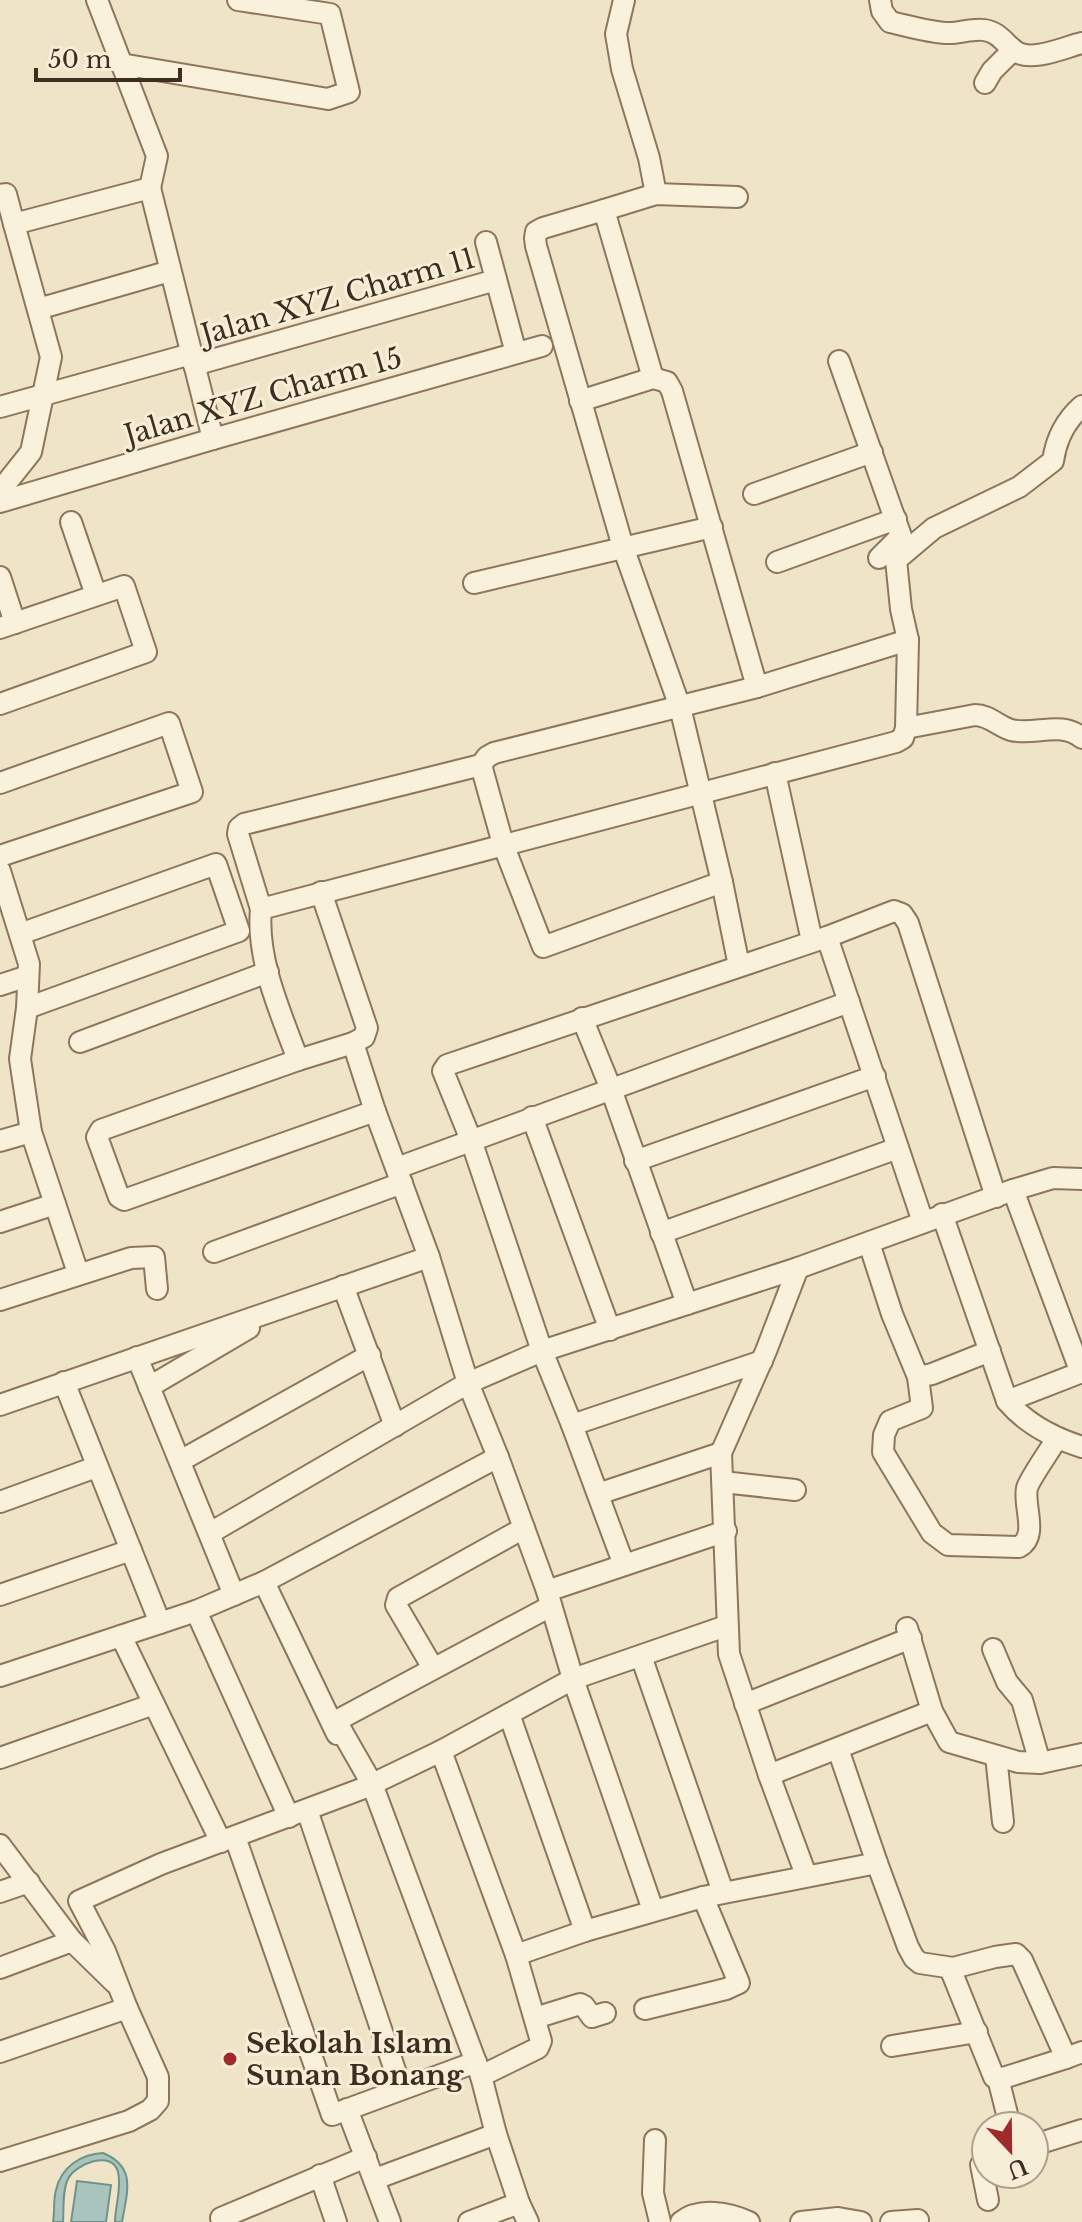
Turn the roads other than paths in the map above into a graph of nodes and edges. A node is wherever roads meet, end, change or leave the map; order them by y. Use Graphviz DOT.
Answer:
graph roads {
  1 [pos="97,0"];
  2 [pos="238,0"];
  3 [pos="624,0"];
  4 [pos="880,0"];
  5 [pos="1082,43"];
  6 [pos="1013,50"];
  7 [pos="121,64"];
  8 [pos="985,83"];
  9 [pos="150,188"];
  10 [pos="656,194"];
  11 [pos="0,195"];
  12 [pos="737,197"];
  13 [pos="604,210"];
  14 [pos="14,224"];
  15 [pos="486,242"];
  16 [pos="170,271"];
  17 [pos="496,280"];
  18 [pos="38,309"];
  19 [pos="542,346"];
  20 [pos="516,353"];
  21 [pos="193,359"];
  22 [pos="839,361"];
  23 [pos="653,378"];
  24 [pos="43,395"];
  25 [pos="580,401"];
  26 [pos="1082,406"];
  27 [pos="0,407"];
  28 [pos="213,439"];
  29 [pos="872,452"];
  30 [pos="0,491"];
  31 [pos="754,494"];
  32 [pos="0,502"];
  33 [pos="896,519"];
  34 [pos="71,522"];
  35 [pos="712,527"];
  36 [pos="868,529"];
  37 [pos="623,547"];
  38 [pos="879,558"];
  39 [pos="777,562"];
  40 [pos="0,577"];
  41 [pos="474,583"];
  42 [pos="96,595"];
  43 [pos="901,609"];
  44 [pos="8,625"];
  45 [pos="908,640"];
  46 [pos="757,687"];
  47 [pos="0,704"];
  48 [pos="680,707"];
  49 [pos="906,728"];
  50 [pos="1082,738"];
  51 [pos="481,765"];
  52 [pos="775,773"];
  53 [pos="0,783"];
  54 [pos="701,792"];
  55 [pos="503,844"];
  56 [pos="0,856"];
  57 [pos="0,871"];
  58 [pos="722,882"];
  59 [pos="321,892"];
  60 [pos="261,909"];
  61 [pos="20,934"];
  62 [pos="820,939"];
  63 [pos="739,966"];
  64 [pos="268,972"];
  65 [pos="28,976"];
  66 [pos="0,985"];
  67 [pos="849,1002"];
  68 [pos="27,1008"];
  69 [pos="582,1018"];
  70 [pos="80,1042"];
  71 [pos="353,1043"];
  72 [pos="20,1059"];
  73 [pos="298,1060"];
  74 [pos="0,1066"];
  75 [pos="875,1076"];
  76 [pos="611,1089"];
  77 [pos="375,1111"];
  78 [pos="532,1117"];
  79 [pos="31,1132"];
  80 [pos="471,1140"];
  81 [pos="0,1141"];
  82 [pos="898,1148"];
  83 [pos="635,1161"];
  84 [pos="400,1175"];
  85 [pos="1082,1179"];
  86 [pos="1005,1193"];
  87 [pos="55,1204"];
  88 [pos="933,1218"];
  89 [pos="0,1222"];
  90 [pos="661,1233"];
  91 [pos="869,1243"];
  92 [pos="214,1252"];
  93 [pos="429,1257"];
  94 [pos="798,1268"];
  95 [pos="78,1273"];
  96 [pos="343,1286"];
  97 [pos="157,1289"];
  98 [pos="0,1300"];
  99 [pos="687,1304"];
  100 [pos="282,1308"];
  101 [pos="610,1330"];
  102 [pos="542,1351"];
  103 [pos="990,1351"];
  104 [pos="370,1355"];
  105 [pos="137,1357"];
  106 [pos="762,1361"];
  107 [pos="1081,1373"];
  108 [pos="918,1377"];
  109 [pos="64,1382"];
  110 [pos="468,1383"];
  111 [pos="149,1387"];
  112 [pos="1007,1401"];
  113 [pos="0,1405"];
  114 [pos="572,1425"];
  115 [pos="395,1426"];
  116 [pos="1057,1438"];
  117 [pos="1082,1447"];
  118 [pos="721,1453"];
  119 [pos="498,1457"];
  120 [pos="180,1461"];
  121 [pos="96,1467"];
  122 [pos="723,1482"];
  123 [pos="795,1490"];
  124 [pos="598,1494"];
  125 [pos="0,1502"];
  126 [pos="524,1528"];
  127 [pos="726,1531"];
  128 [pos="210,1533"];
  129 [pos="131,1550"];
  130 [pos="624,1565"];
  131 [pos="264,1582"];
  132 [pos="0,1595"];
  133 [pos="234,1595"];
  134 [pos="549,1599"];
  135 [pos="196,1611"];
  136 [pos="160,1623"];
  137 [pos="726,1626"];
  138 [pos="121,1636"];
  139 [pos="993,1649"];
  140 [pos="641,1656"];
  141 [pos="433,1668"];
  142 [pos="0,1676"];
  143 [pos="573,1679"];
  144 [pos="154,1704"];
  145 [pos="745,1704"];
  146 [pos="932,1711"];
  147 [pos="509,1714"];
  148 [pos="838,1749"];
  149 [pos="441,1751"];
  150 [pos="1082,1754"];
  151 [pos="996,1756"];
  152 [pos="0,1758"];
  153 [pos="1040,1763"];
  154 [pos="769,1775"];
  155 [pos="368,1786"];
  156 [pos="298,1814"];
  157 [pos="1003,1822"];
  158 [pos="228,1840"];
  159 [pos="0,1845"];
  160 [pos="877,1863"];
  161 [pos="806,1875"];
  162 [pos="29,1882"];
  163 [pos="0,1892"];
  164 [pos="723,1892"];
  165 [pos="703,1897"];
  166 [pos="79,1901"];
  167 [pos="653,1910"];
  168 [pos="56,1920"];
  169 [pos="585,1931"];
  170 [pos="72,1941"];
  171 [pos="516,1955"];
  172 [pos="0,1968"];
  173 [pos="950,1968"];
  174 [pos="124,1999"];
  175 [pos="645,2009"];
  176 [pos="605,2013"];
  177 [pos="535,2018"];
  178 [pos="977,2032"];
  179 [pos="892,2046"];
  180 [pos="0,2052"];
  181 [pos="1074,2055"];
  182 [pos="478,2069"];
  183 [pos="998,2078"];
  184 [pos="401,2088"];
  185 [pos="347,2109"];
  186 [pos="1006,2110"];
  187 [pos="1082,2130"];
  188 [pos="496,2134"];
  189 [pos="655,2140"];
  190 [pos="1050,2140"];
  191 [pos="366,2157"];
  192 [pos="0,2161"];
  193 [pos="320,2175"];
  194 [pos="375,2179"];
  195 [pos="986,2190"];
  196 [pos="988,2200"];
  197 [pos="519,2203"];
  198 [pos="221,2218"];
  199 [pos="918,2220"];
  200 [pos="336,2222"];
  201 [pos="390,2222"];
  202 [pos="469,2222"];
  203 [pos="528,2222"];
  204 [pos="660,2222"];
  205 [pos="681,2222"];
  206 [pos="749,2222"];
  207 [pos="801,2222"];
  208 [pos="861,2222"];
  209 [pos="891,2222"];
  1 -- 7 [label="street"];
  2 -- 7 [label="street"];
  3 -- 10 [label="street"];
  4 -- 6 [label="street"];
  5 -- 6 [label="street"];
  6 -- 8 [label="street"];
  7 -- 9 [label="street"];
  9 -- 14 [label="street"];
  9 -- 16 [label="street"];
  10 -- 12 [label="street"];
  10 -- 13 [label="street"];
  11 -- 14 [label="street"];
  13 -- 23 [label="street"];
  13 -- 25 [label="street"];
  14 -- 18 [label="street"];
  15 -- 17 [label="street, Jalan XYZ Charm 11"];
  16 -- 18 [label="street"];
  16 -- 21 [label="street"];
  17 -- 20 [label="street, Jalan XYZ Charm 11"];
  17 -- 21 [label="street, Jalan XYZ Charm 11"];
  18 -- 24 [label="street"];
  19 -- 20 [label="street, Jalan XYZ Charm 15"];
  20 -- 28 [label="street, Jalan XYZ Charm 15"];
  21 -- 24 [label="street, Jalan XYZ Charm 11"];
  21 -- 28 [label="street"];
  22 -- 29 [label="street"];
  23 -- 25 [label="street"];
  23 -- 35 [label="street"];
  24 -- 27 [label="street, Jalan XYZ Charm 11"];
  24 -- 30 [label="street"];
  25 -- 37 [label="street"];
  26 -- 43 [label="street"];
  28 -- 32 [label="street, Jalan XYZ Charm 15"];
  29 -- 31 [label="street"];
  29 -- 33 [label="street"];
  33 -- 36 [label="street"];
  33 -- 38 [label="street"];
  34 -- 42 [label="street"];
  35 -- 37 [label="street"];
  35 -- 46 [label="street"];
  36 -- 38 [label="street"];
  36 -- 39 [label="street"];
  37 -- 41 [label="street"];
  37 -- 48 [label="street"];
  38 -- 43 [label="street"];
  40 -- 44 [label="street"];
  42 -- 44 [label="street"];
  42 -- 47 [label="street"];
  43 -- 45 [label="street"];
  45 -- 46 [label="street"];
  45 -- 49 [label="street"];
  46 -- 48 [label="street"];
  48 -- 51 [label="street"];
  48 -- 54 [label="street"];
  49 -- 50 [label="street"];
  49 -- 52 [label="street"];
  51 -- 55 [label="street"];
  51 -- 60 [label="street"];
  52 -- 54 [label="street"];
  52 -- 62 [label="street"];
  53 -- 56 [label="street"];
  54 -- 55 [label="street"];
  54 -- 58 [label="street"];
  55 -- 58 [label="street"];
  55 -- 59 [label="street"];
  57 -- 61 [label="street"];
  58 -- 63 [label="street"];
  59 -- 60 [label="street"];
  59 -- 71 [label="street"];
  60 -- 64 [label="street"];
  61 -- 65 [label="street"];
  61 -- 68 [label="street"];
  62 -- 63 [label="street"];
  62 -- 67 [label="street"];
  62 -- 86 [label="street"];
  63 -- 69 [label="street"];
  64 -- 70 [label="street"];
  64 -- 73 [label="street"];
  65 -- 66 [label="street"];
  65 -- 68 [label="street"];
  67 -- 75 [label="street"];
  67 -- 76 [label="street"];
  68 -- 72 [label="street"];
  69 -- 76 [label="street"];
  69 -- 80 [label="street"];
  71 -- 73 [label="street"];
  71 -- 77 [label="street"];
  72 -- 74 [label="street"];
  72 -- 79 [label="street"];
  73 -- 77 [label="street"];
  75 -- 82 [label="street"];
  75 -- 83 [label="street"];
  76 -- 78 [label="street"];
  76 -- 83 [label="street"];
  77 -- 84 [label="street"];
  78 -- 80 [label="street"];
  78 -- 101 [label="street"];
  79 -- 81 [label="street"];
  79 -- 87 [label="street"];
  80 -- 84 [label="street"];
  80 -- 102 [label="street"];
  82 -- 88 [label="street"];
  82 -- 90 [label="street"];
  83 -- 90 [label="street"];
  84 -- 92 [label="street"];
  84 -- 93 [label="street"];
  85 -- 86 [label="street"];
  86 -- 88 [label="street"];
  86 -- 107 [label="street"];
  87 -- 89 [label="street"];
  87 -- 95 [label="street"];
  88 -- 91 [label="street"];
  88 -- 103 [label="street"];
  90 -- 99 [label="street"];
  91 -- 94 [label="street"];
  91 -- 108 [label="street"];
  93 -- 96 [label="street"];
  93 -- 110 [label="street"];
  94 -- 99 [label="street"];
  94 -- 106 [label="street"];
  95 -- 97 [label="street"];
  95 -- 98 [label="street"];
  96 -- 100 [label="street"];
  96 -- 104 [label="street"];
  99 -- 101 [label="street"];
  100 -- 105 [label="street"];
  100 -- 111 [label="street"];
  101 -- 102 [label="street"];
  102 -- 110 [label="street"];
  102 -- 114 [label="street"];
  103 -- 108 [label="street"];
  103 -- 112 [label="street"];
  104 -- 115 [label="street"];
  104 -- 120 [label="street"];
  105 -- 109 [label="street"];
  105 -- 111 [label="street"];
  106 -- 114 [label="street"];
  106 -- 118 [label="street"];
  107 -- 112 [label="street"];
  108 -- 116 [label="street"];
  109 -- 113 [label="street"];
  109 -- 121 [label="street"];
  110 -- 115 [label="street"];
  110 -- 119 [label="street"];
  111 -- 120 [label="street"];
  112 -- 116 [label="street"];
  114 -- 124 [label="street"];
  115 -- 128 [label="street"];
  116 -- 117 [label="street"];
  118 -- 122 [label="street"];
  118 -- 124 [label="street"];
  119 -- 126 [label="street"];
  119 -- 131 [label="street"];
  120 -- 128 [label="street"];
  121 -- 125 [label="street"];
  121 -- 129 [label="street"];
  122 -- 123 [label="street"];
  122 -- 127 [label="street"];
  124 -- 130 [label="street"];
  126 -- 134 [label="street"];
  126 -- 141 [label="street"];
  127 -- 130 [label="street"];
  127 -- 137 [label="street"];
  128 -- 133 [label="street"];
  129 -- 132 [label="street"];
  129 -- 136 [label="street"];
  130 -- 134 [label="street"];
  131 -- 133 [label="street"];
  131 -- 155 [label="street"];
  133 -- 135 [label="street"];
  134 -- 141 [label="street"];
  134 -- 143 [label="street"];
  135 -- 136 [label="street"];
  135 -- 156 [label="street"];
  136 -- 138 [label="street"];
  137 -- 140 [label="street"];
  137 -- 145 [label="street"];
  138 -- 142 [label="street"];
  138 -- 144 [label="street"];
  139 -- 153 [label="street"];
  140 -- 143 [label="street"];
  140 -- 164 [label="street"];
  141 -- 155 [label="street"];
  143 -- 147 [label="street"];
  143 -- 167 [label="street"];
  144 -- 152 [label="street"];
  144 -- 158 [label="street"];
  145 -- 146 [label="street"];
  145 -- 154 [label="street"];
  146 -- 148 [label="street"];
  146 -- 151 [label="street"];
  147 -- 149 [label="street"];
  147 -- 169 [label="street"];
  148 -- 154 [label="street"];
  148 -- 160 [label="street"];
  149 -- 155 [label="street"];
  149 -- 171 [label="street"];
  150 -- 153 [label="street"];
  151 -- 153 [label="street"];
  151 -- 157 [label="street"];
  154 -- 161 [label="street"];
  155 -- 156 [label="street"];
  155 -- 182 [label="street"];
  156 -- 158 [label="street"];
  156 -- 184 [label="street"];
  158 -- 166 [label="street"];
  158 -- 185 [label="street"];
  159 -- 162 [label="street"];
  160 -- 161 [label="street"];
  160 -- 173 [label="street"];
  161 -- 164 [label="street"];
  162 -- 163 [label="street"];
  162 -- 168 [label="street"];
  164 -- 165 [label="street"];
  165 -- 167 [label="street"];
  165 -- 175 [label="street"];
  166 -- 168 [label="street"];
  166 -- 174 [label="street"];
  167 -- 169 [label="street"];
  168 -- 170 [label="street"];
  169 -- 171 [label="street"];
  170 -- 172 [label="street"];
  170 -- 174 [label="street"];
  171 -- 177 [label="street"];
  173 -- 178 [label="street"];
  173 -- 181 [label="street"];
  174 -- 180 [label="street"];
  174 -- 192 [label="street"];
  176 -- 177 [label="street"];
  177 -- 182 [label="street"];
  178 -- 179 [label="street"];
  178 -- 183 [label="street"];
  181 -- 183 [label="street"];
  182 -- 184 [label="street"];
  182 -- 188 [label="street"];
  183 -- 186 [label="street"];
  184 -- 185 [label="street"];
  185 -- 191 [label="street"];
  187 -- 190 [label="street"];
  188 -- 194 [label="street"];
  188 -- 197 [label="street"];
  189 -- 204 [label="street"];
  191 -- 193 [label="street"];
  191 -- 194 [label="street"];
  193 -- 198 [label="street"];
  193 -- 200 [label="street"];
  194 -- 201 [label="street"];
  195 -- 196 [label="street"];
  197 -- 202 [label="street"];
  197 -- 203 [label="street"];
  199 -- 209 [label="street"];
  205 -- 206 [label="street"];
  207 -- 208 [label="street"];
}
